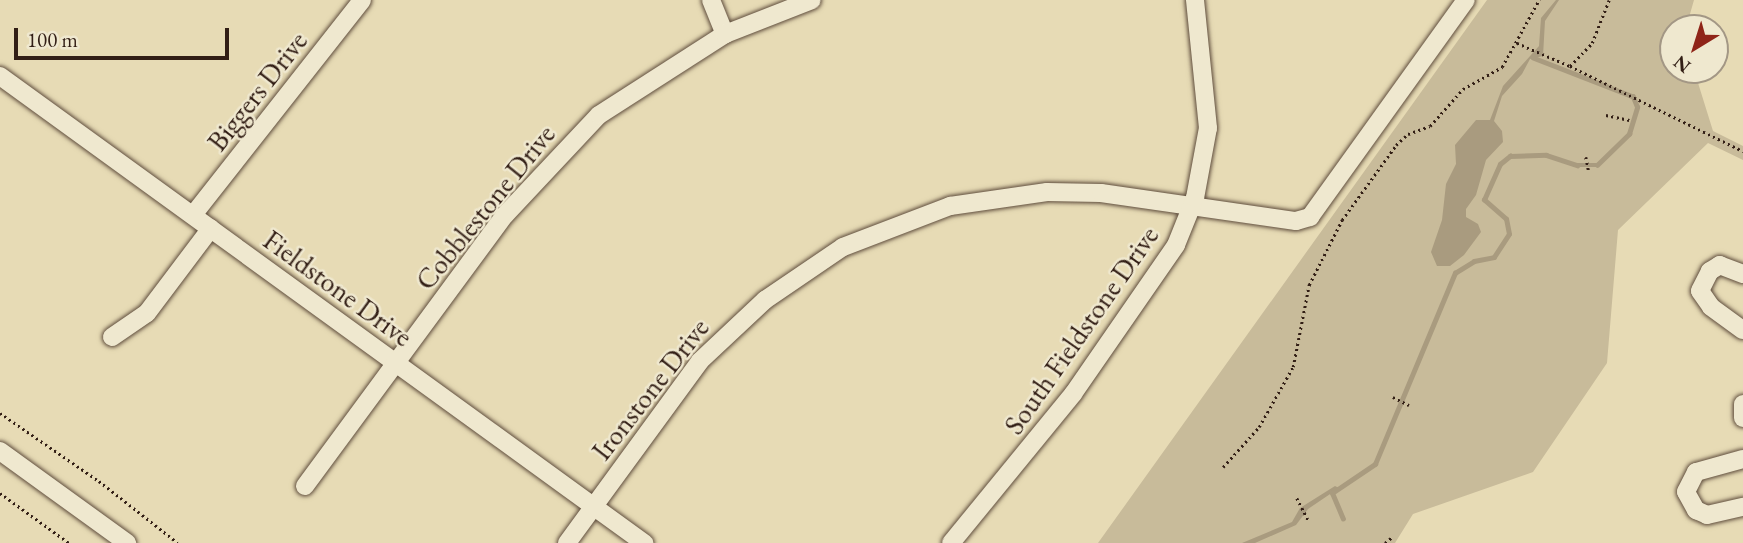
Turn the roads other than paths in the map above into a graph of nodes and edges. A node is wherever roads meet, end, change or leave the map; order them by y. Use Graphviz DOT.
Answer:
graph roads {
  1 [pos="362,0"];
  2 [pos="711,0"];
  3 [pos="812,0"];
  4 [pos="1195,0"];
  5 [pos="1466,0"];
  6 [pos="725,34"];
  7 [pos="0,76"];
  8 [pos="1189,208"];
  9 [pos="193,215"];
  10 [pos="211,228"];
  11 [pos="1743,274"];
  12 [pos="1743,330"];
  13 [pos="112,337"];
  14 [pos="397,364"];
  15 [pos="1743,404"];
  16 [pos="1743,418"];
  17 [pos="0,451"];
  18 [pos="1743,459"];
  19 [pos="306,486"];
  20 [pos="593,506"];
  21 [pos="1743,507"];
  22 [pos="127,543"];
  23 [pos="567,543"];
  24 [pos="644,543"];
  25 [pos="951,543"];
  1 -- 9 [label="street, Biggers Drive"];
  2 -- 6 [label="street"];
  3 -- 6 [label="street, Cobblestone Drive"];
  4 -- 8 [label="street, South Fieldstone Drive"];
  5 -- 8 [label="street, Ironstone Drive"];
  6 -- 14 [label="street, Cobblestone Drive"];
  7 -- 9 [label="street, Fieldstone Drive"];
  8 -- 20 [label="street, Ironstone Drive"];
  8 -- 25 [label="street, South Fieldstone Drive"];
  9 -- 10 [label="street, Fieldstone Drive"];
  10 -- 13 [label="street"];
  10 -- 14 [label="street, Fieldstone Drive"];
  11 -- 12 [label="street"];
  14 -- 19 [label="street, Cobblestone Drive"];
  14 -- 20 [label="street, Fieldstone Drive"];
  15 -- 16 [label="street"];
  17 -- 22 [label="street"];
  18 -- 21 [label="street"];
  20 -- 23 [label="street, Ironstone Drive"];
  20 -- 24 [label="street, Fieldstone Drive"];
}
